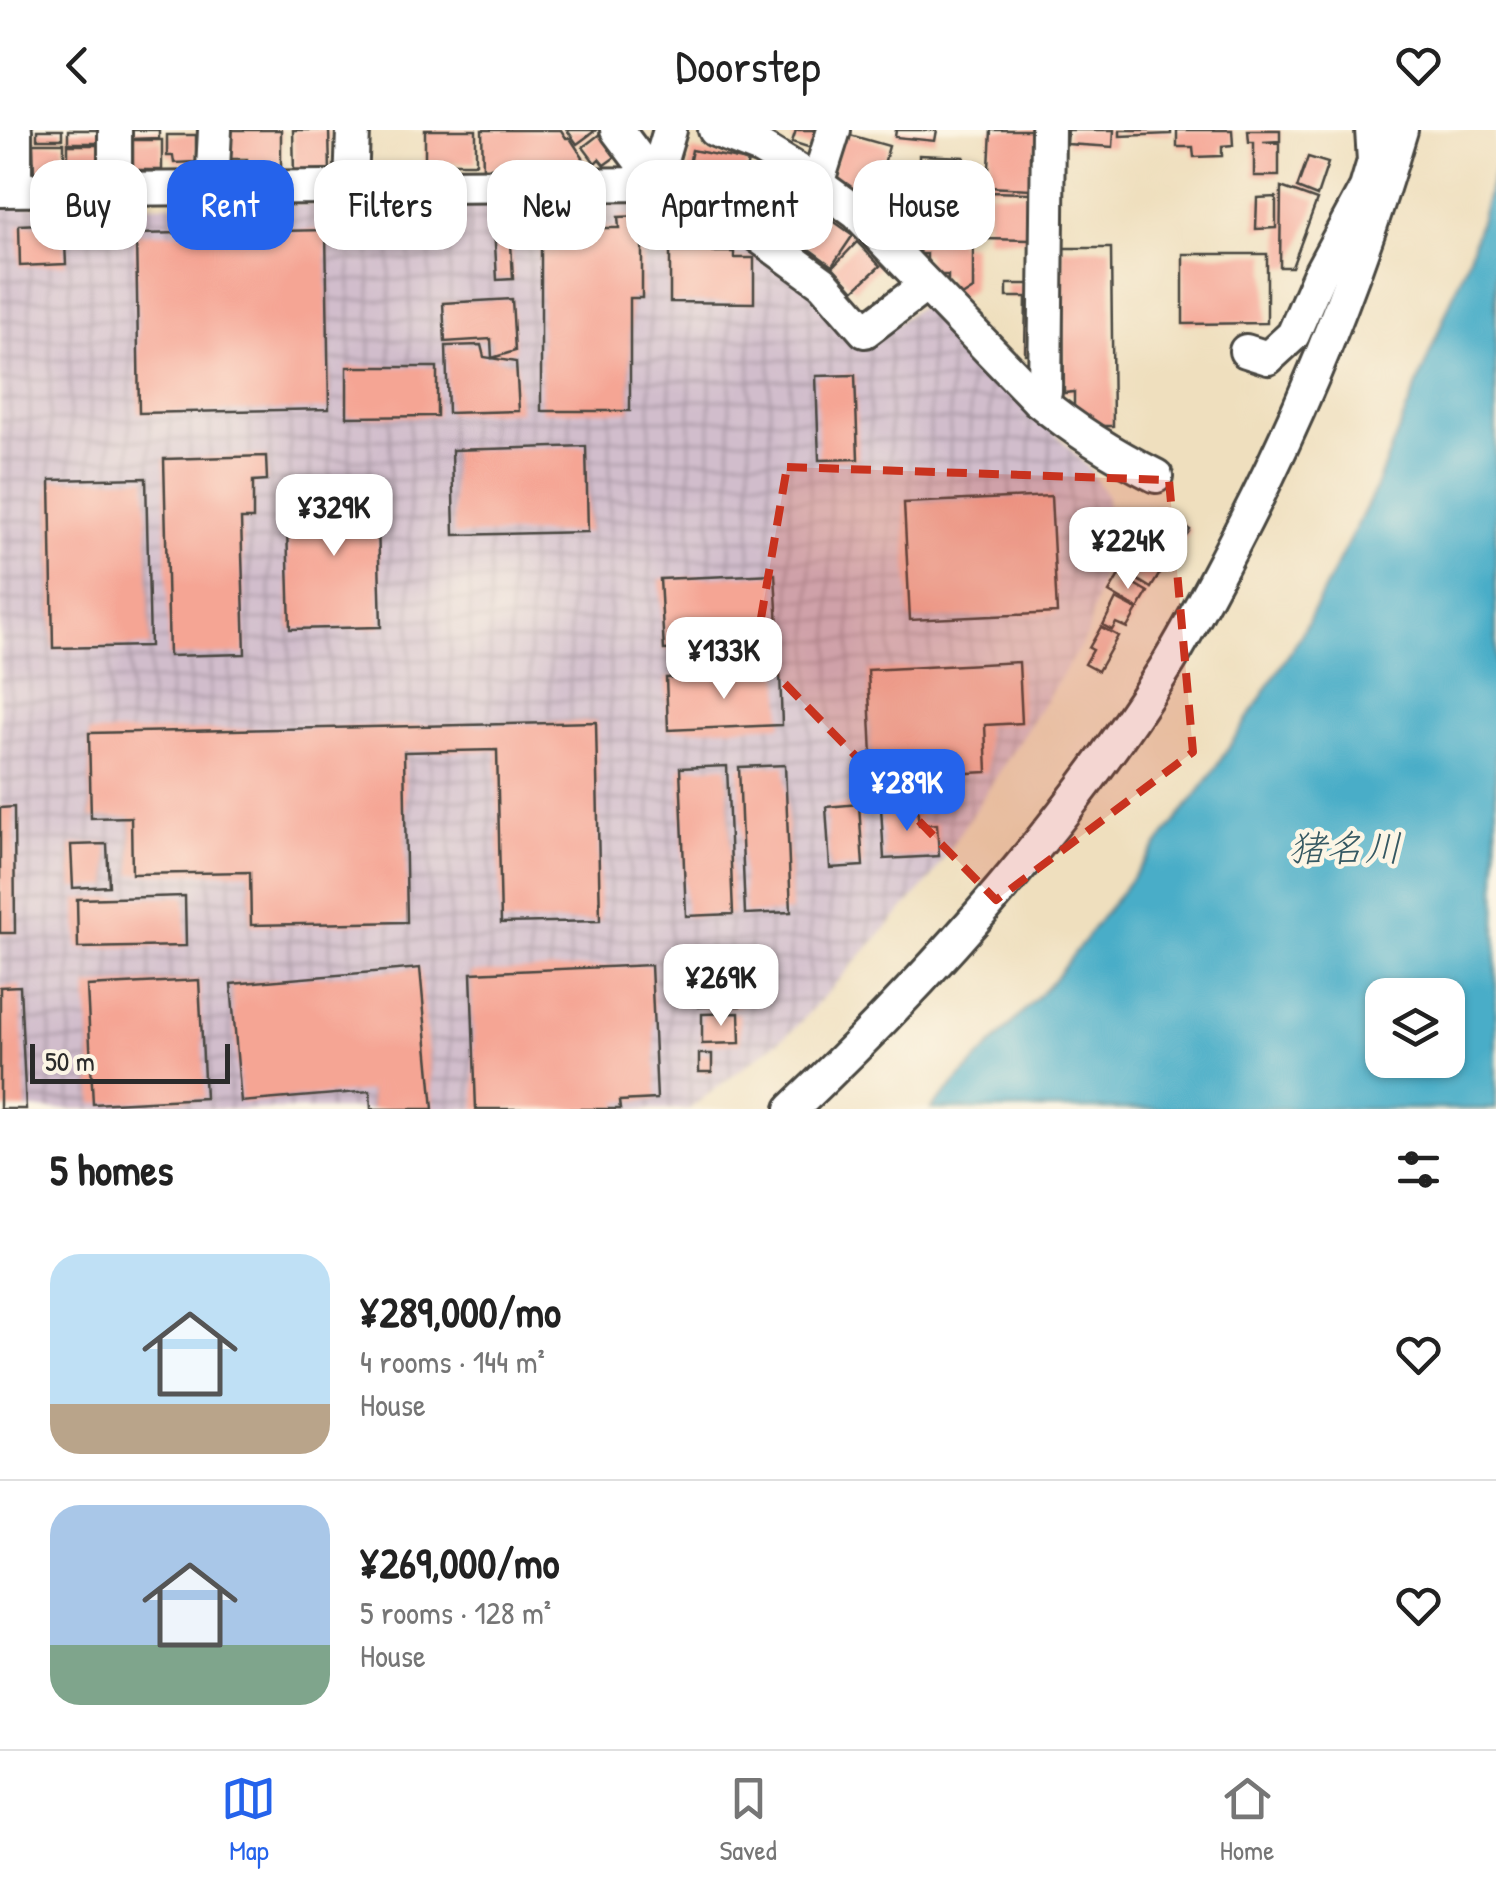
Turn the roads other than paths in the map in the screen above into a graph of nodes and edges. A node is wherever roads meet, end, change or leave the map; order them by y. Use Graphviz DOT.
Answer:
graph roads {
  1 [pos="15,130"];
  2 [pos="115,130"];
  3 [pos="214,130"];
  4 [pos="352,130"];
  5 [pos="618,130"];
  6 [pos="670,130"];
  7 [pos="715,130"];
  8 [pos="834,130"];
  9 [pos="1048,130"];
  10 [pos="1392,131"];
  11 [pos="115,160"];
  12 [pos="213,160"];
  13 [pos="351,160"];
  14 [pos="640,160"];
  15 [pos="661,160"];
  16 [pos="780,160"];
  17 [pos="825,160"];
  18 [pos="1378,179"];
  19 [pos="626,185"];
  20 [pos="467,186"];
  21 [pos="8,190"];
  22 [pos="833,195"];
  23 [pos="778,250"];
  24 [pos="926,285"];
  25 [pos="1246,350"];
  26 [pos="1038,400"];
  27 [pos="1156,476"];
  28 [pos="792,1109"];
  1 -- 21 [label="street"];
  2 -- 11 [label="street"];
  3 -- 12 [label="street"];
  4 -- 13 [label="street"];
  5 -- 14 [label="street"];
  6 -- 15 [label="street"];
  7 -- 16 [label="street"];
  8 -- 17 [label="street"];
  9 -- 26 [label="street"];
  10 -- 18 [label="street"];
  18 -- 25 [label="street"];
  18 -- 28 [label="street"];
  19 -- 20 [label="street"];
  22 -- 24 [label="street"];
  23 -- 24 [label="street"];
  24 -- 26 [label="street"];
  26 -- 27 [label="street"];
}
